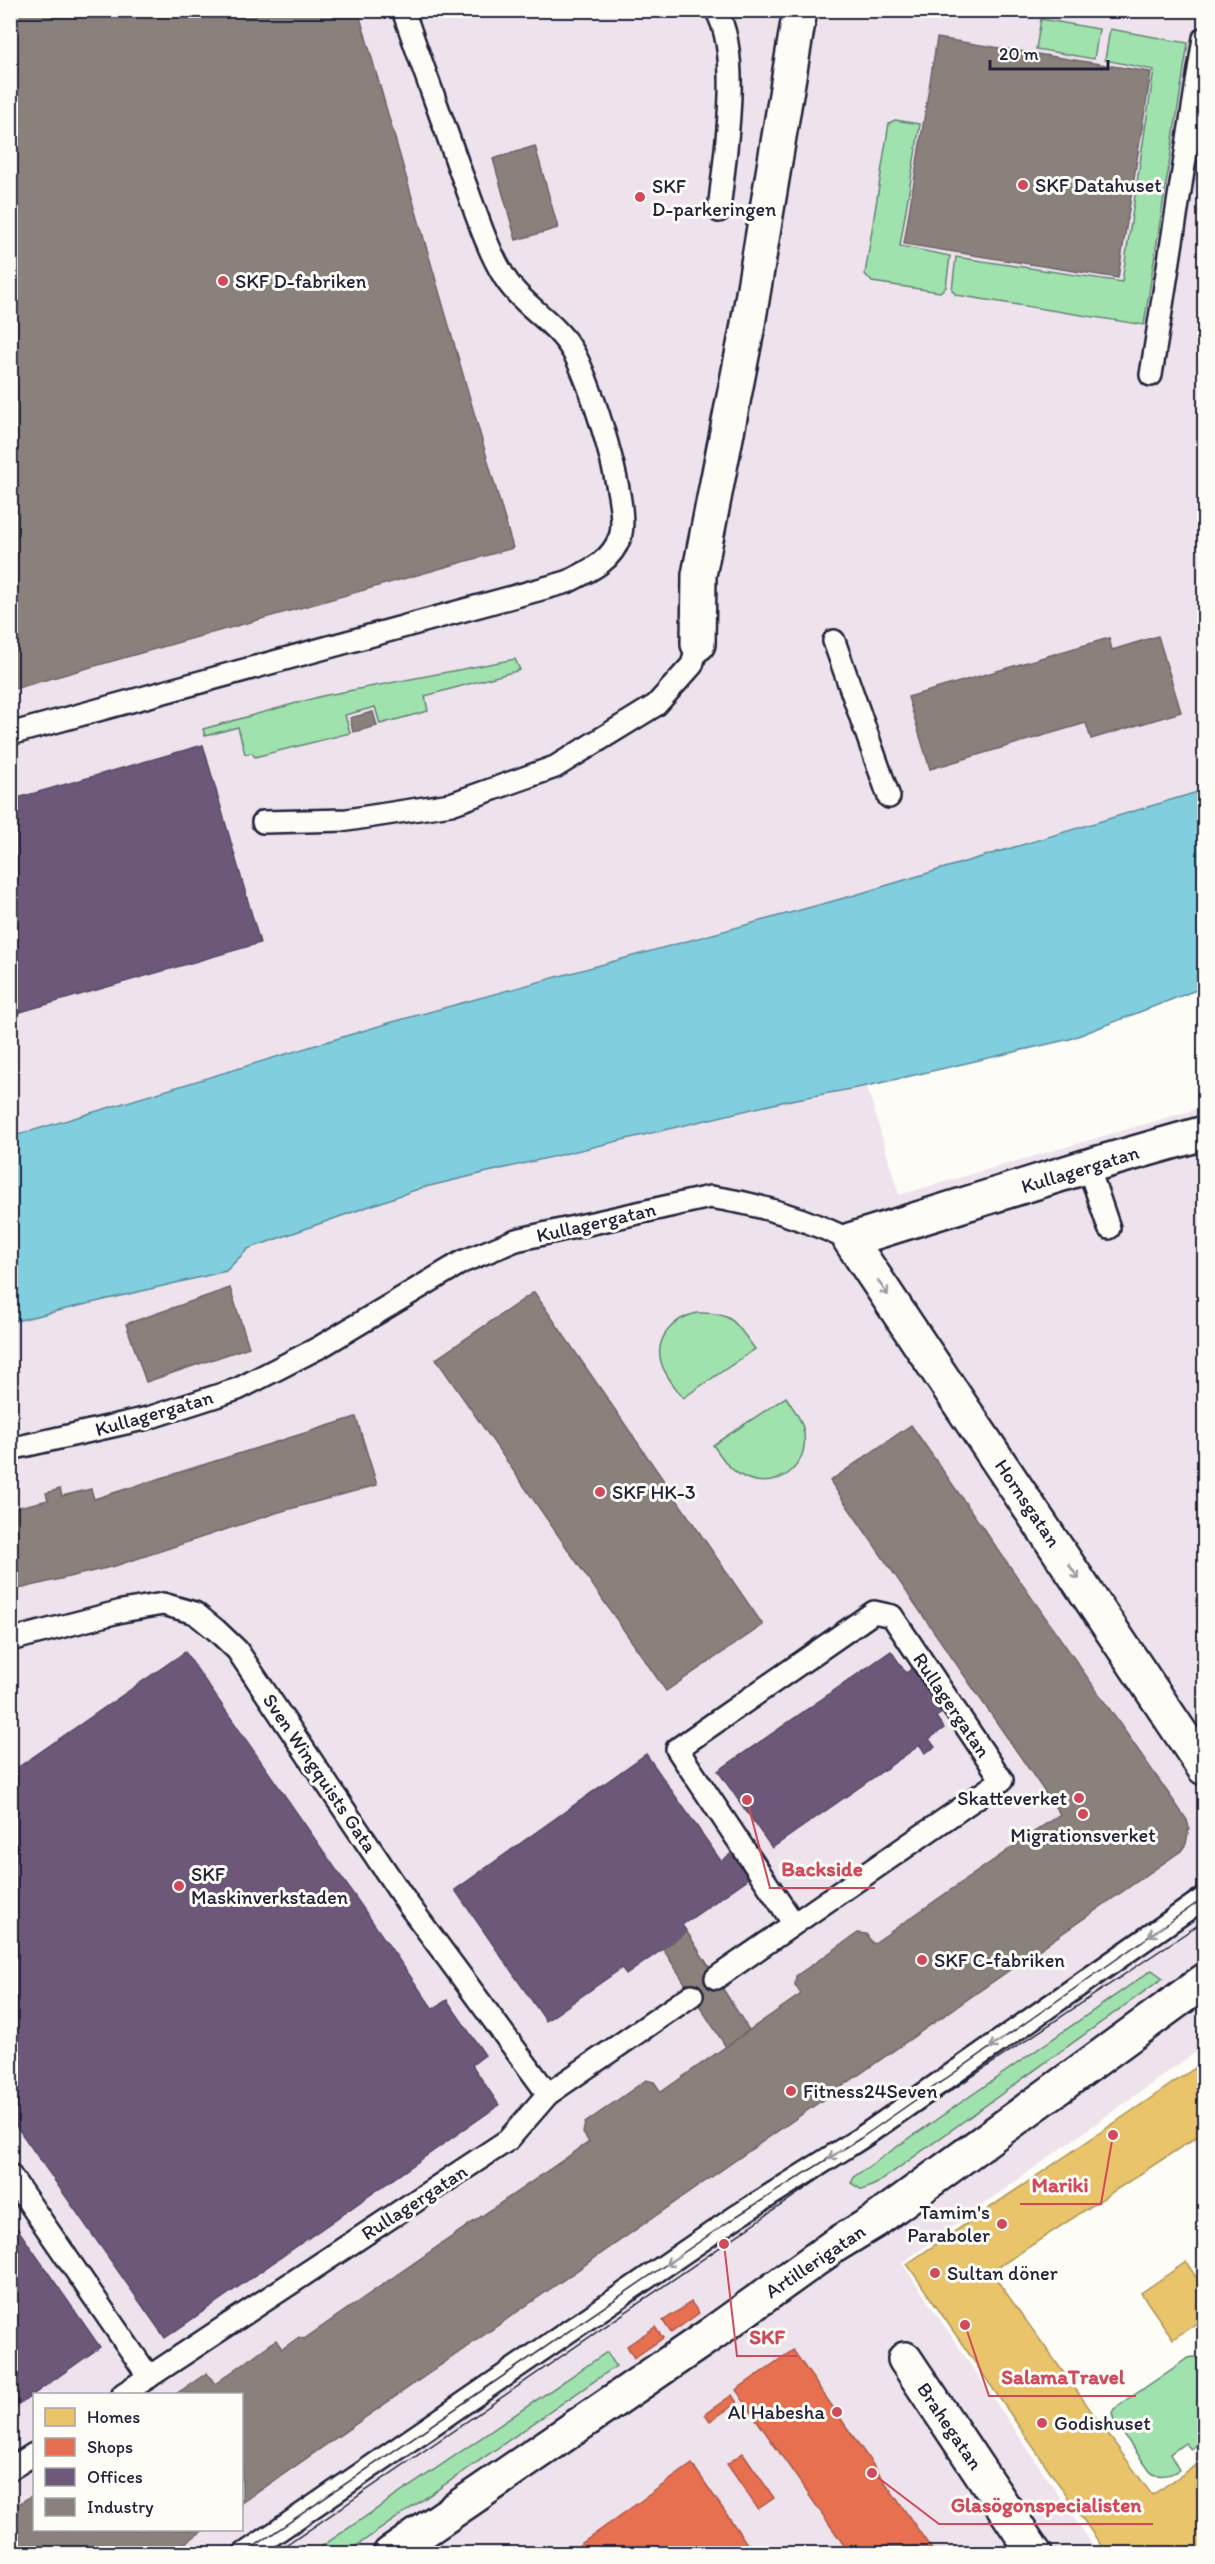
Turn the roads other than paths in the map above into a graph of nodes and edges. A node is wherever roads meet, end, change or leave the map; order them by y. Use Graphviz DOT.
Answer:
graph roads {
  1 [pos="403,10"];
  2 [pos="716,10"];
  3 [pos="800,10"];
  4 [pos="1204,38"];
  5 [pos="719,211"];
  6 [pos="1151,375"];
  7 [pos="834,641"];
  8 [pos="698,644"];
  9 [pos="10,734"];
  10 [pos="889,797"];
  11 [pos="263,822"];
  12 [pos="1204,1133"];
  13 [pos="1088,1166"];
  14 [pos="1109,1228"];
  15 [pos="850,1240"];
  16 [pos="10,1449"];
  17 [pos="10,1640"];
  18 [pos="1204,1768"];
  19 [pos="1204,1898"];
  20 [pos="794,1924"];
  21 [pos="716,1978"];
  22 [pos="1204,1981"];
  23 [pos="692,1995"];
  24 [pos="548,2094"];
  25 [pos="10,2175"];
  26 [pos="904,2359"];
  27 [pos="149,2377"];
  28 [pos="125,2393"];
  29 [pos="33,2455"];
  30 [pos="10,2469"];
  31 [pos="244,2553"];
  32 [pos="390,2553"];
  33 [pos="1035,2553"];
  1 -- 9 [label="lane"];
  2 -- 5 [label="lane"];
  3 -- 8 [label="street"];
  4 -- 6 [label="lane"];
  7 -- 10 [label="lane"];
  8 -- 11 [label="lane"];
  12 -- 13 [label="street, Kullagergatan"];
  13 -- 14 [label="lane"];
  13 -- 15 [label="street, Kullagergatan"];
  15 -- 16 [label="lane, Kullagergatan"];
  15 -- 18 [label="street, Hornsgatan, one-way"];
  17 -- 24 [label="lane, Sven Wingquists Gata"];
  19 -- 31 [label="lane, one-way"];
  20 -- 20 [label="lane, Rullagergatan"];
  20 -- 21 [label="lane, Rullagergatan"];
  22 -- 32 [label="street, Artillerigatan"];
  23 -- 24 [label="lane, Rullagergatan"];
  24 -- 27 [label="lane, Rullagergatan"];
  25 -- 27 [label="lane"];
  26 -- 33 [label="street, Brahegatan"];
  27 -- 28 [label="lane, Rullagergatan"];
  29 -- 30 [label="lane"];
}
